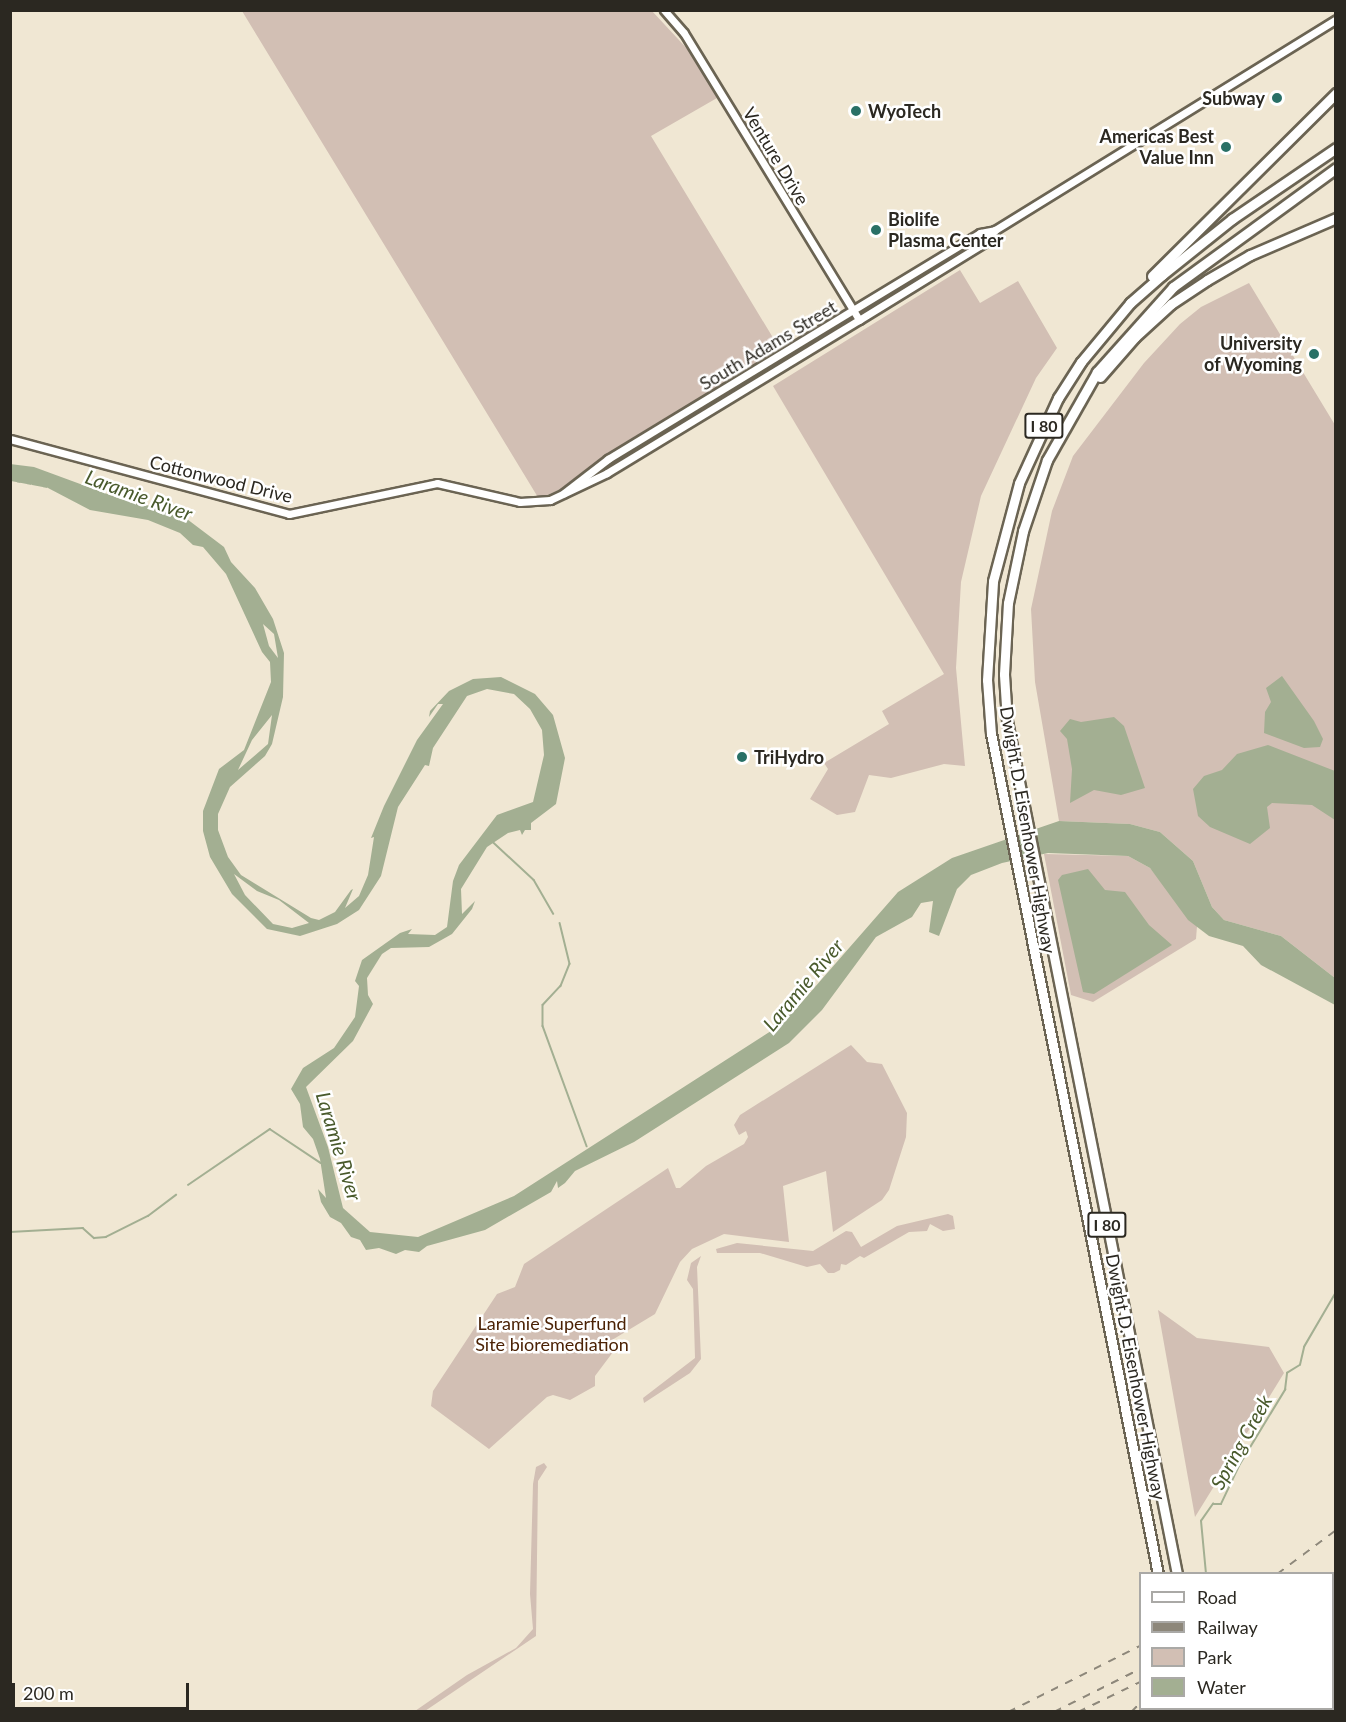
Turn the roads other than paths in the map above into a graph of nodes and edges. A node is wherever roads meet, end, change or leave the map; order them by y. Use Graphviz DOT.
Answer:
graph roads {
  1 [pos="664,10"];
  2 [pos="1335,19"];
  3 [pos="1335,93"];
  4 [pos="1335,148"];
  5 [pos="1335,168"];
  6 [pos="1335,218"];
  7 [pos="994,230"];
  8 [pos="1130,303"];
  9 [pos="853,310"];
  10 [pos="859,320"];
  11 [pos="10,439"];
  12 [pos="562,495"];
  13 [pos="531,504"];
  14 [pos="1030,506"];
  15 [pos="1158,1572"];
  16 [pos="1177,1572"];
  1 -- 9 [label="street, Venture Drive"];
  2 -- 7 [label="street, South Adams Street"];
  3 -- 8 [label="highway"];
  4 -- 8 [label="highway, Dwight D. Eisenhower Highway / I 80"];
  5 -- 14 [label="highway, Dwight D. Eisenhower Highway / I 80"];
  6 -- 14 [label="highway"];
  7 -- 9 [label="street, South Adams Street"];
  7 -- 10 [label="street, South Adams Street"];
  8 -- 15 [label="highway, Dwight D. Eisenhower Highway / I 80"];
  9 -- 10 [label="street, Venture Drive"];
  9 -- 12 [label="street, South Adams Street"];
  10 -- 12 [label="street, South Adams Street"];
  11 -- 13 [label="street, Cottonwood Drive"];
  12 -- 13 [label="street, South Adams Street"];
  14 -- 16 [label="highway, Dwight D. Eisenhower Highway / I 80"];
}
